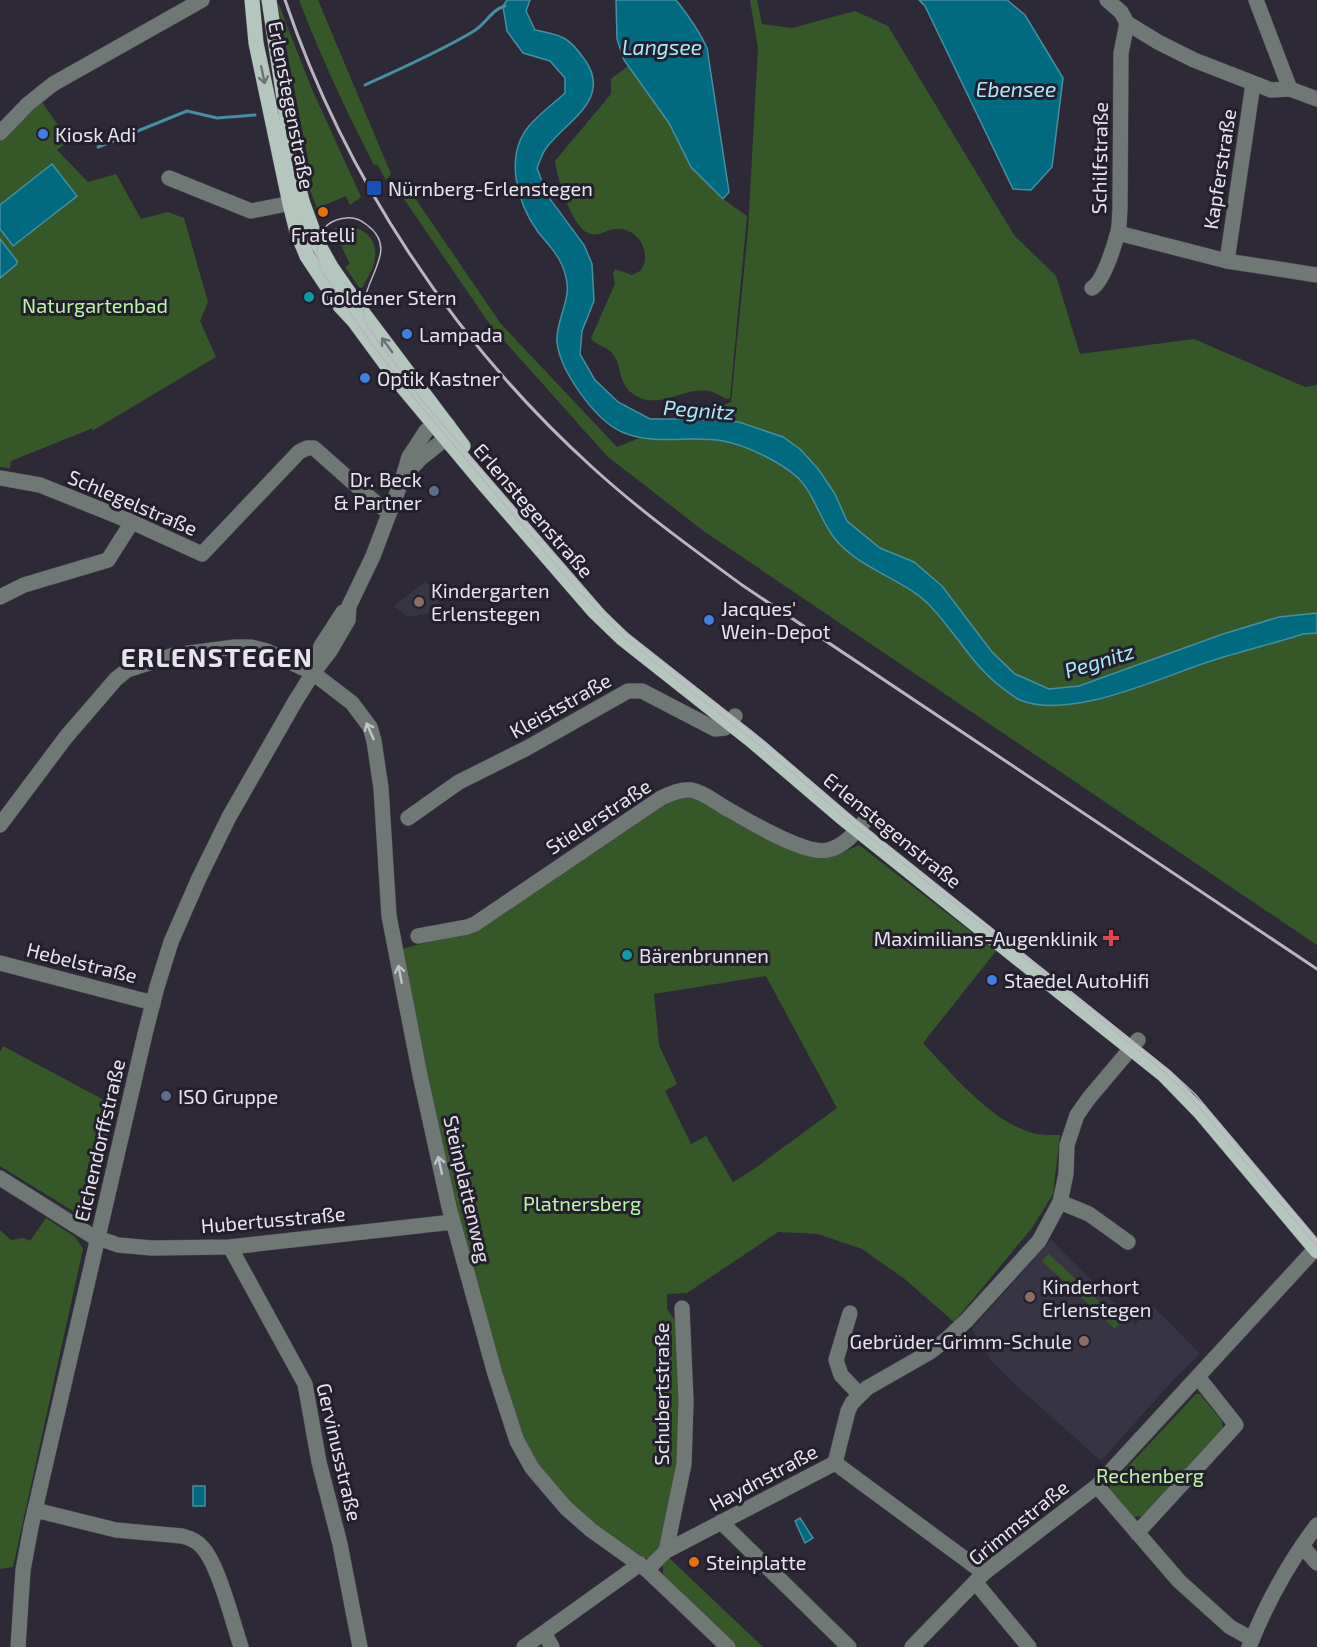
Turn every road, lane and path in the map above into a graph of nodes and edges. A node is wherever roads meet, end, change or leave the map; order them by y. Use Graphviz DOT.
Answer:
graph roads {
  1 [pos="202,0"];
  2 [pos="252,0"];
  3 [pos="269,0"];
  4 [pos="1107,0"];
  5 [pos="1256,0"];
  6 [pos="1126,22"];
  7 [pos="1253,84"];
  8 [pos="1290,89"];
  9 [pos="1317,99"];
  10 [pos="0,133"];
  11 [pos="282,137"];
  12 [pos="169,178"];
  13 [pos="296,202"];
  14 [pos="1118,233"];
  15 [pos="1227,261"];
  16 [pos="1317,275"];
  17 [pos="1092,288"];
  18 [pos="442,430"];
  19 [pos="0,478"];
  20 [pos="389,512"];
  21 [pos="132,522"];
  22 [pos="0,597"];
  23 [pos="313,673"];
  24 [pos="733,720"];
  25 [pos="408,818"];
  26 [pos="0,825"];
  27 [pos="861,826"];
  28 [pos="418,936"];
  29 [pos="0,963"];
  30 [pos="153,1003"];
  31 [pos="1135,1044"];
  32 [pos="0,1178"];
  33 [pos="1060,1202"];
  34 [pos="453,1222"];
  35 [pos="98,1239"];
  36 [pos="1128,1242"];
  37 [pos="1317,1245"];
  38 [pos="230,1247"];
  39 [pos="682,1308"];
  40 [pos="850,1313"];
  41 [pos="1198,1377"];
  42 [pos="860,1395"];
  43 [pos="835,1463"];
  44 [pos="1096,1486"];
  45 [pos="35,1510"];
  46 [pos="721,1522"];
  47 [pos="1317,1525"];
  48 [pos="1137,1533"];
  49 [pos="1302,1546"];
  50 [pos="666,1551"];
  51 [pos="1317,1563"];
  52 [pos="643,1567"];
  53 [pos="980,1578"];
  54 [pos="544,1633"];
  55 [pos="1251,1643"];
  56 [pos="18,1647"];
  57 [pos="241,1647"];
  58 [pos="360,1647"];
  59 [pos="524,1647"];
  60 [pos="552,1647"];
  61 [pos="728,1647"];
  62 [pos="849,1647"];
  63 [pos="912,1647"];
  64 [pos="1029,1647"];
  1 -- 10 [label="street"];
  2 -- 11 [label="main road, Erlenstegenstraße, one-way"];
  3 -- 11 [label="main road, Erlenstegenstraße"];
  4 -- 6 [label="street"];
  5 -- 8 [label="street"];
  6 -- 7 [label="street"];
  6 -- 14 [label="street, Schilfstraße"];
  7 -- 8 [label="street"];
  7 -- 15 [label="street, Kapferstraße"];
  8 -- 9 [label="street"];
  11 -- 13 [label="main road, Erlenstegenstraße"];
  12 -- 13 [label="street"];
  13 -- 18 [label="main road, Erlenstegenstraße"];
  14 -- 15 [label="street"];
  14 -- 17 [label="street, Schilfstraße"];
  15 -- 16 [label="street"];
  18 -- 20 [label="street, Eichendorffstraße"];
  18 -- 24 [label="main road, Erlenstegenstraße"];
  19 -- 21 [label="street, Schlegelstraße"];
  20 -- 21 [label="street, Schlegelstraße"];
  20 -- 23 [label="street, Eichendorffstraße"];
  21 -- 22 [label="street"];
  23 -- 26 [label="street, Steinplattenweg"];
  23 -- 30 [label="street, Eichendorffstraße"];
  34 -- 23 [label="street, Steinplattenweg, one-way"];
  24 -- 25 [label="street, Kleiststraße"];
  24 -- 27 [label="main road, Erlenstegenstraße"];
  27 -- 28 [label="street, Stielerstraße"];
  27 -- 31 [label="main road, Erlenstegenstraße"];
  29 -- 30 [label="street, Hebelstraße"];
  30 -- 35 [label="street, Eichendorffstraße"];
  31 -- 33 [label="street"];
  31 -- 37 [label="main road, Erlenstegenstraße"];
  32 -- 35 [label="street, Hubertusstraße"];
  33 -- 36 [label="street"];
  33 -- 42 [label="street"];
  34 -- 38 [label="street, Hubertusstraße"];
  34 -- 52 [label="street, Steinplattenweg"];
  35 -- 38 [label="street, Hubertusstraße"];
  35 -- 45 [label="street, Eichendorffstraße"];
  37 -- 41 [label="street, Grimmstraße"];
  38 -- 58 [label="street, Gervinusstraße"];
  39 -- 50 [label="street, Schubertstraße"];
  40 -- 42 [label="street"];
  41 -- 44 [label="street, Grimmstraße"];
  41 -- 48 [label="street"];
  42 -- 43 [label="street"];
  43 -- 46 [label="street, Haydnstraße"];
  43 -- 53 [label="street, Haydnstraße"];
  44 -- 48 [label="street"];
  44 -- 53 [label="street, Grimmstraße"];
  45 -- 56 [label="street, Eichendorffstraße"];
  45 -- 57 [label="street"];
  46 -- 50 [label="street, Haydnstraße"];
  46 -- 62 [label="street"];
  47 -- 49 [label="street"];
  48 -- 55 [label="street"];
  49 -- 51 [label="street"];
  49 -- 55 [label="street"];
  50 -- 52 [label="street, Haydnstraße"];
  52 -- 54 [label="street, Haydnstraße"];
  52 -- 61 [label="street, Steinplattenweg"];
  53 -- 63 [label="street, Grimmstraße"];
  53 -- 64 [label="street, Haydnstraße"];
  54 -- 59 [label="street, Haydnstraße"];
  54 -- 60 [label="street"];
}
